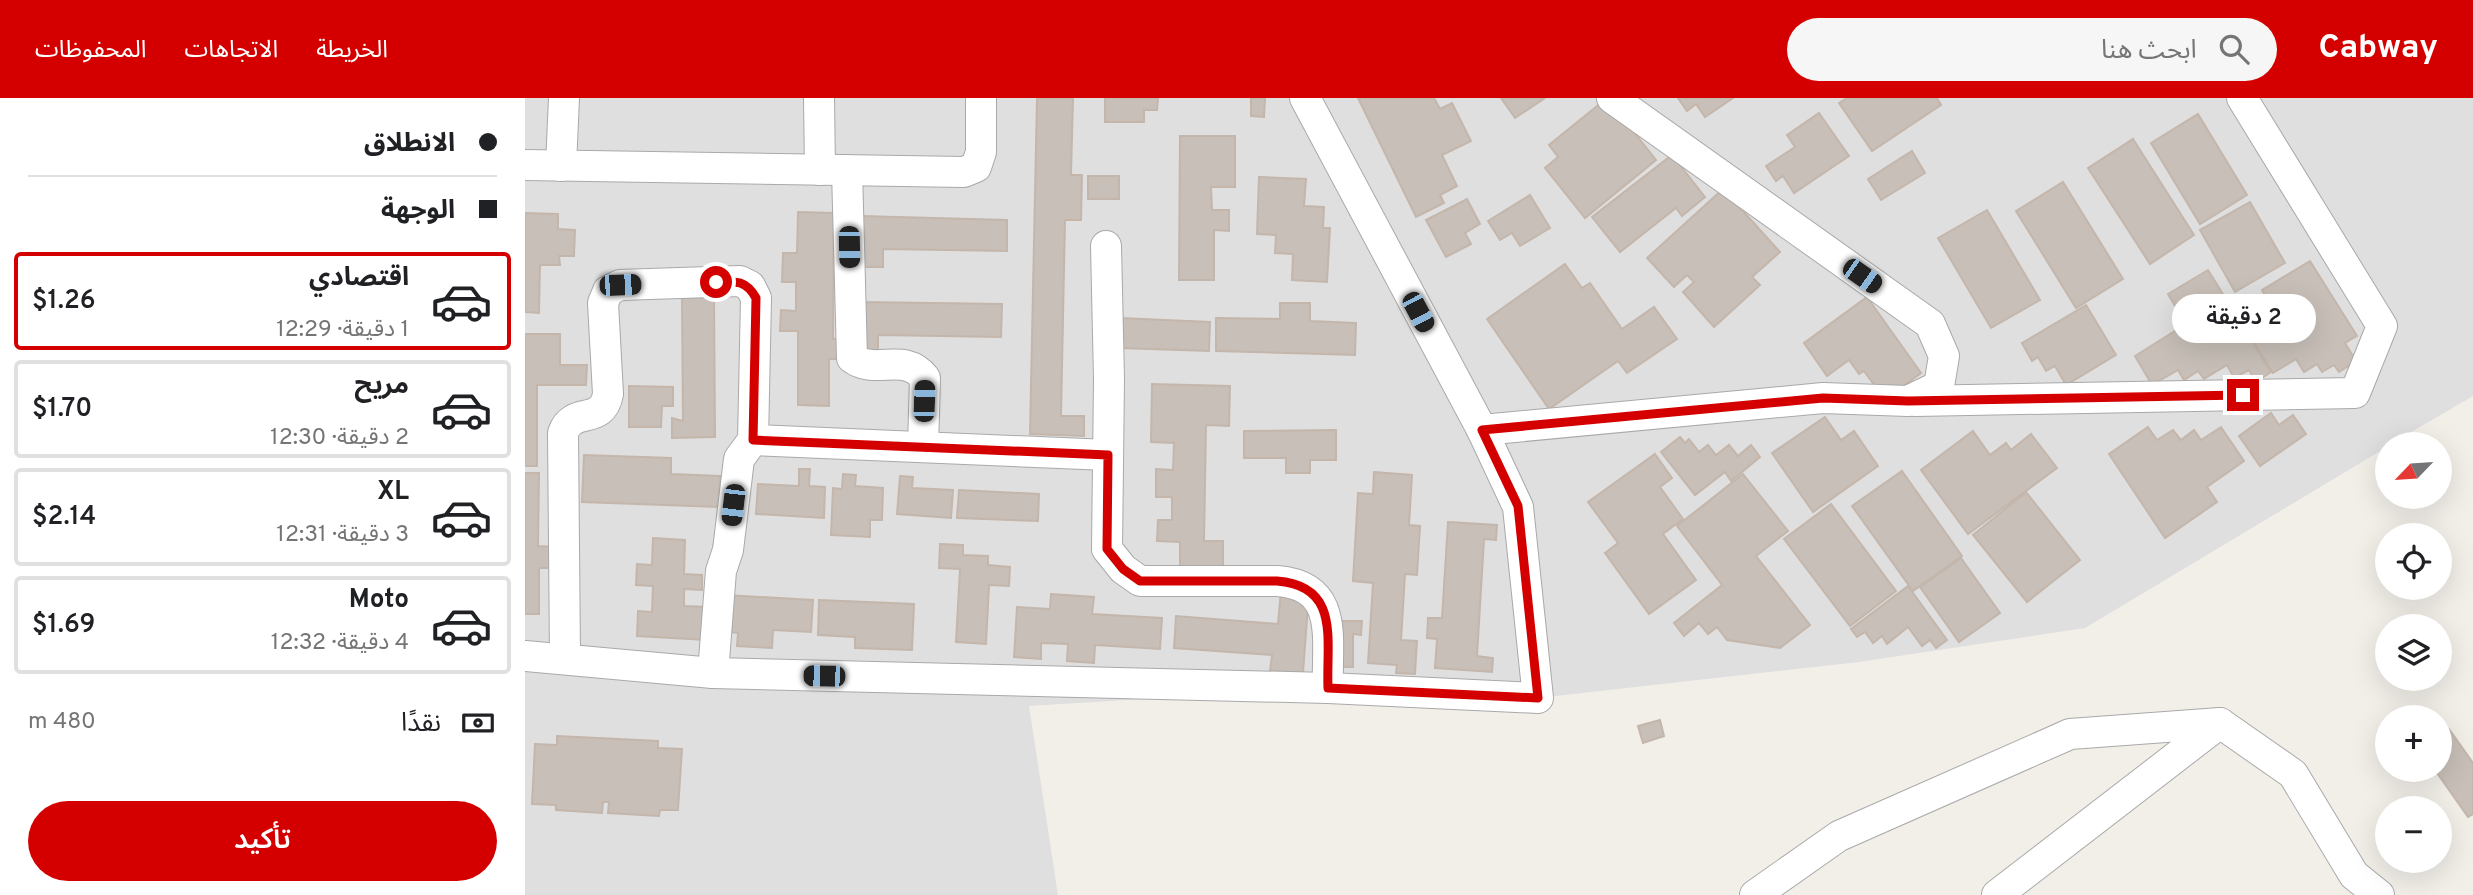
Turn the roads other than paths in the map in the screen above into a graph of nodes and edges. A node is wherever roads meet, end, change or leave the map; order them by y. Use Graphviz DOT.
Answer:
graph roads {
  1 [pos="564,98"];
  2 [pos="819,98"];
  3 [pos="981,98"];
  4 [pos="1305,98"];
  5 [pos="1612,98"];
  6 [pos="2242,98"];
  7 [pos="525,166"];
  8 [pos="561,166"];
  9 [pos="833,170"];
  10 [pos="1106,246"];
  11 [pos="1908,401"];
  12 [pos="1482,430"];
  13 [pos="753,440"];
  14 [pos="923,447"];
  15 [pos="1108,455"];
  16 [pos="525,656"];
  17 [pos="565,658"];
  18 [pos="713,673"];
  19 [pos="1328,688"];
  20 [pos="2220,723"];
  21 [pos="2359,885"];
  22 [pos="1755,895"];
  23 [pos="1997,895"];
  24 [pos="2379,895"];
  1 -- 8 [label="street"];
  2 -- 9 [label="street"];
  3 -- 9 [label="street"];
  4 -- 12 [label="street"];
  5 -- 11 [label="street"];
  6 -- 11 [label="street"];
  7 -- 8 [label="street"];
  8 -- 9 [label="street"];
  9 -- 14 [label="street"];
  10 -- 15 [label="street"];
  11 -- 12 [label="street"];
  12 -- 19 [label="street"];
  13 -- 14 [label="street"];
  13 -- 17 [label="street"];
  13 -- 18 [label="street"];
  14 -- 15 [label="street"];
  15 -- 19 [label="street"];
  16 -- 17 [label="street"];
  17 -- 18 [label="street"];
  18 -- 19 [label="street"];
  20 -- 21 [label="street"];
  20 -- 22 [label="street"];
  20 -- 23 [label="street"];
  21 -- 24 [label="street"];
}
